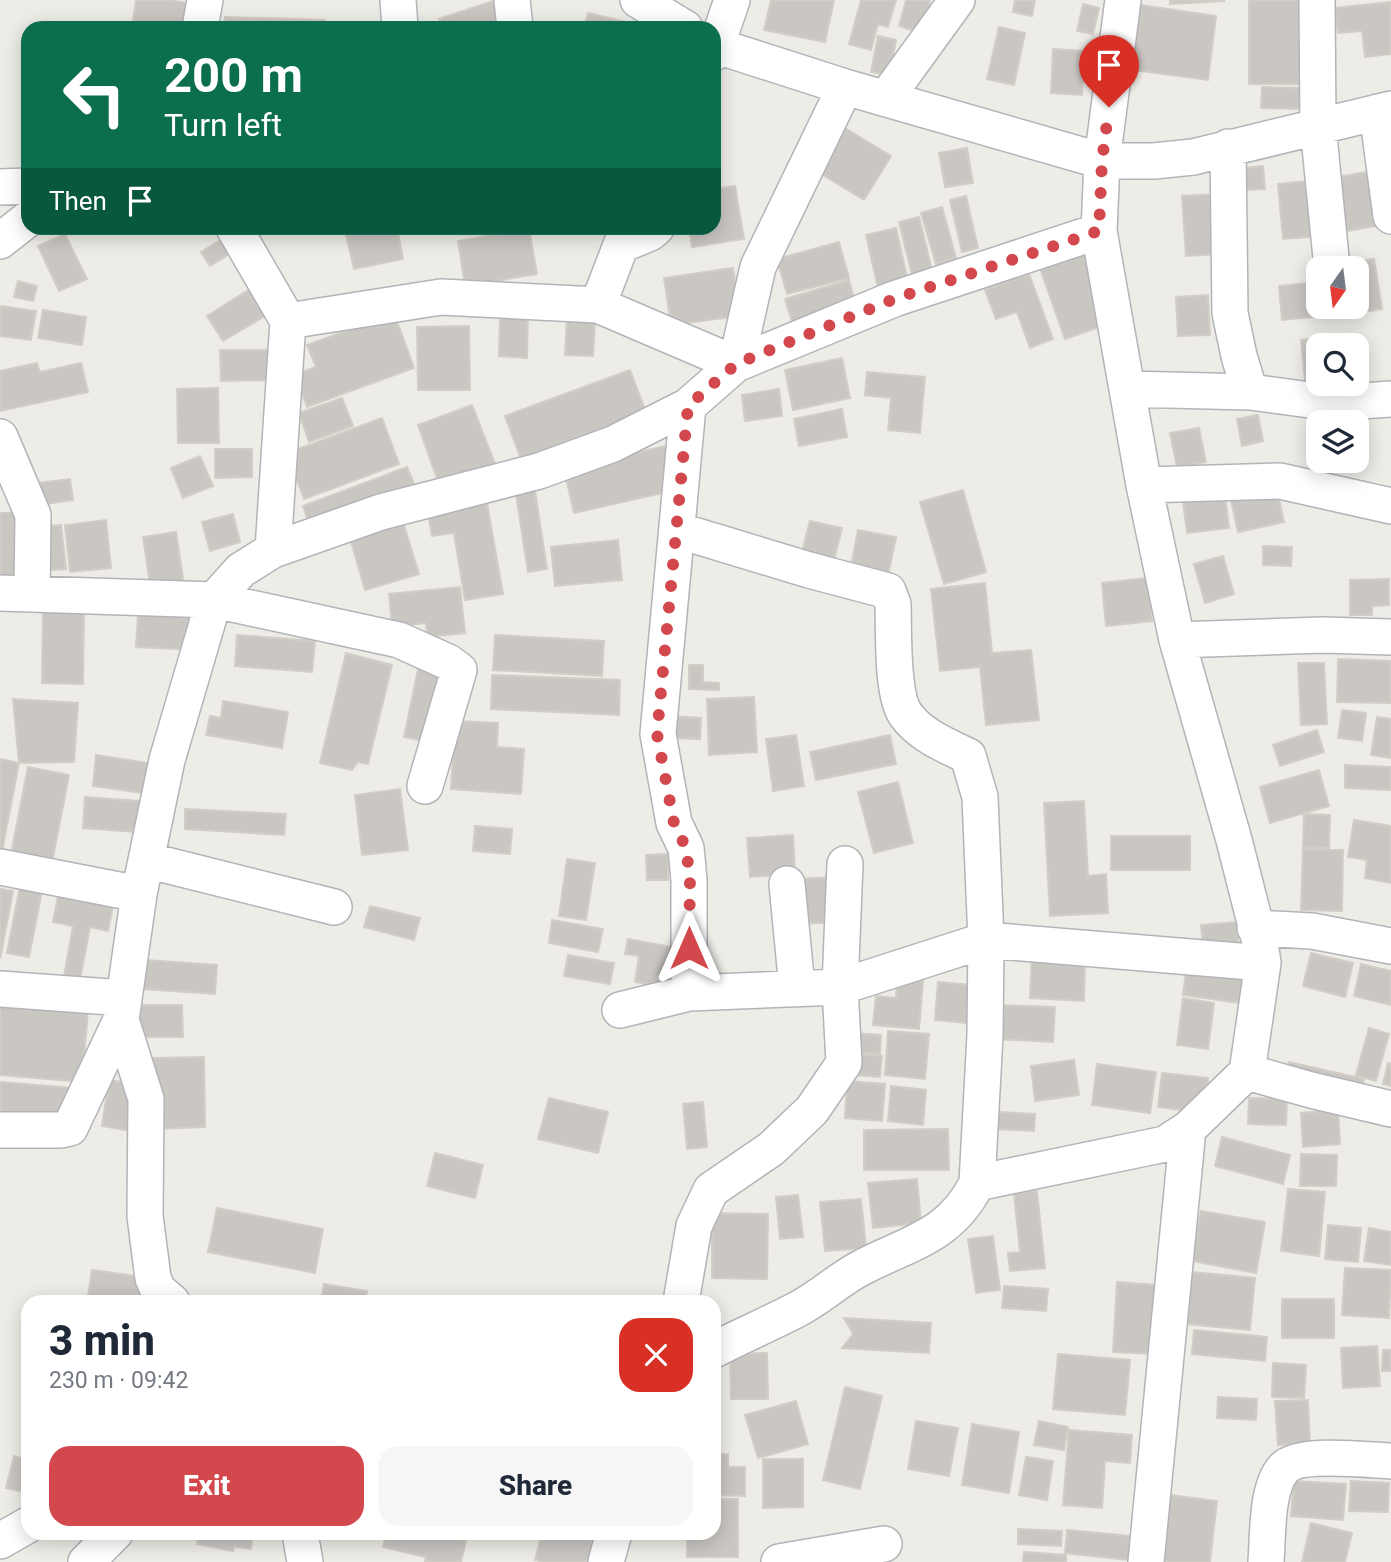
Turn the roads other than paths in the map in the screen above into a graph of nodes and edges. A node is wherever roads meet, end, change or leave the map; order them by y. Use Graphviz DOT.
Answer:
graph roads {
  1 [pos="205,0"];
  2 [pos="398,0"];
  3 [pos="512,0"];
  4 [pos="638,0"];
  5 [pos="732,0"];
  6 [pos="957,0"];
  7 [pos="1123,0"];
  8 [pos="1317,0"];
  9 [pos="201,21"];
  10 [pos="400,21"];
  11 [pos="514,21"];
  12 [pos="673,21"];
  13 [pos="721,31"];
  14 [pos="721,50"];
  15 [pos="845,87"];
  16 [pos="886,98"];
  17 [pos="1384,111"];
  18 [pos="1318,126"];
  19 [pos="1228,147"];
  20 [pos="1102,161"];
  21 [pos="21,186"];
  22 [pos="0,187"];
  23 [pos="1391,216"];
  24 [pos="21,224"];
  25 [pos="1099,231"];
  26 [pos="238,235"];
  27 [pos="645,235"];
  28 [pos="0,241"];
  29 [pos="1331,256"];
  30 [pos="598,305"];
  31 [pos="288,321"];
  32 [pos="736,364"];
  33 [pos="1128,389"];
  34 [pos="1250,392"];
  35 [pos="1391,399"];
  36 [pos="688,406"];
  37 [pos="0,436"];
  38 [pos="1144,485"];
  39 [pos="1391,506"];
  40 [pos="677,530"];
  41 [pos="273,550"];
  42 [pos="16,593"];
  43 [pos="214,600"];
  44 [pos="1391,637"];
  45 [pos="1177,640"];
  46 [pos="425,786"];
  47 [pos="146,860"];
  48 [pos="845,864"];
  49 [pos="0,867"];
  50 [pos="787,884"];
  51 [pos="139,894"];
  52 [pos="334,907"];
  53 [pos="1255,928"];
  54 [pos="986,940"];
  55 [pos="1391,946"];
  56 [pos="1263,963"];
  57 [pos="840,986"];
  58 [pos="797,988"];
  59 [pos="0,989"];
  60 [pos="689,993"];
  61 [pos="123,1009"];
  62 [pos="620,1010"];
  63 [pos="1247,1072"];
  64 [pos="1391,1109"];
  65 [pos="1188,1129"];
  66 [pos="0,1130"];
  67 [pos="976,1183"];
  68 [pos="164,1295"];
  69 [pos="682,1295"];
  70 [pos="721,1347"];
  71 [pos="1391,1461"];
  72 [pos="21,1529"];
  73 [pos="108,1540"];
  74 [pos="301,1540"];
  75 [pos="612,1540"];
  76 [pos="0,1541"];
  77 [pos="884,1544"];
  78 [pos="86,1562"];
  79 [pos="305,1562"];
  80 [pos="606,1562"];
  81 [pos="779,1562"];
  82 [pos="1146,1562"];
  83 [pos="1266,1562"];
  1 -- 9 [label="street"];
  2 -- 10 [label="street"];
  3 -- 11 [label="street"];
  4 -- 12 [label="street"];
  5 -- 13 [label="street"];
  6 -- 16 [label="street"];
  7 -- 20 [label="street"];
  8 -- 18 [label="street"];
  14 -- 15 [label="street"];
  15 -- 16 [label="street"];
  15 -- 32 [label="street"];
  16 -- 20 [label="street"];
  17 -- 18 [label="street"];
  17 -- 23 [label="street"];
  18 -- 19 [label="street"];
  18 -- 29 [label="street"];
  19 -- 20 [label="street"];
  19 -- 34 [label="street"];
  20 -- 25 [label="street"];
  21 -- 22 [label="street"];
  24 -- 28 [label="street"];
  25 -- 32 [label="street"];
  25 -- 33 [label="street"];
  26 -- 31 [label="street"];
  27 -- 30 [label="street"];
  30 -- 31 [label="street"];
  30 -- 32 [label="street"];
  31 -- 41 [label="street"];
  32 -- 36 [label="street"];
  33 -- 34 [label="street"];
  33 -- 38 [label="street"];
  34 -- 35 [label="street"];
  36 -- 40 [label="street"];
  36 -- 41 [label="street"];
  37 -- 42 [label="street"];
  38 -- 39 [label="street"];
  38 -- 45 [label="street"];
  40 -- 54 [label="street"];
  40 -- 60 [label="street"];
  41 -- 43 [label="street"];
  42 -- 43 [label="street"];
  43 -- 46 [label="street"];
  43 -- 47 [label="street"];
  44 -- 45 [label="street"];
  45 -- 53 [label="street"];
  47 -- 51 [label="street"];
  47 -- 52 [label="street"];
  48 -- 57 [label="street"];
  49 -- 51 [label="street"];
  50 -- 58 [label="street"];
  51 -- 61 [label="street"];
  53 -- 55 [label="street"];
  53 -- 56 [label="street"];
  54 -- 56 [label="street"];
  54 -- 57 [label="street"];
  54 -- 67 [label="street"];
  56 -- 63 [label="street"];
  57 -- 58 [label="street"];
  57 -- 69 [label="street"];
  58 -- 60 [label="street"];
  59 -- 61 [label="street"];
  60 -- 62 [label="street"];
  61 -- 66 [label="street"];
  61 -- 68 [label="street"];
  63 -- 64 [label="street"];
  63 -- 65 [label="street"];
  65 -- 67 [label="street"];
  65 -- 82 [label="street"];
  67 -- 70 [label="street"];
  71 -- 83 [label="street"];
  72 -- 76 [label="street"];
  73 -- 78 [label="street"];
  74 -- 79 [label="street"];
  75 -- 80 [label="street"];
  77 -- 81 [label="street"];
}
